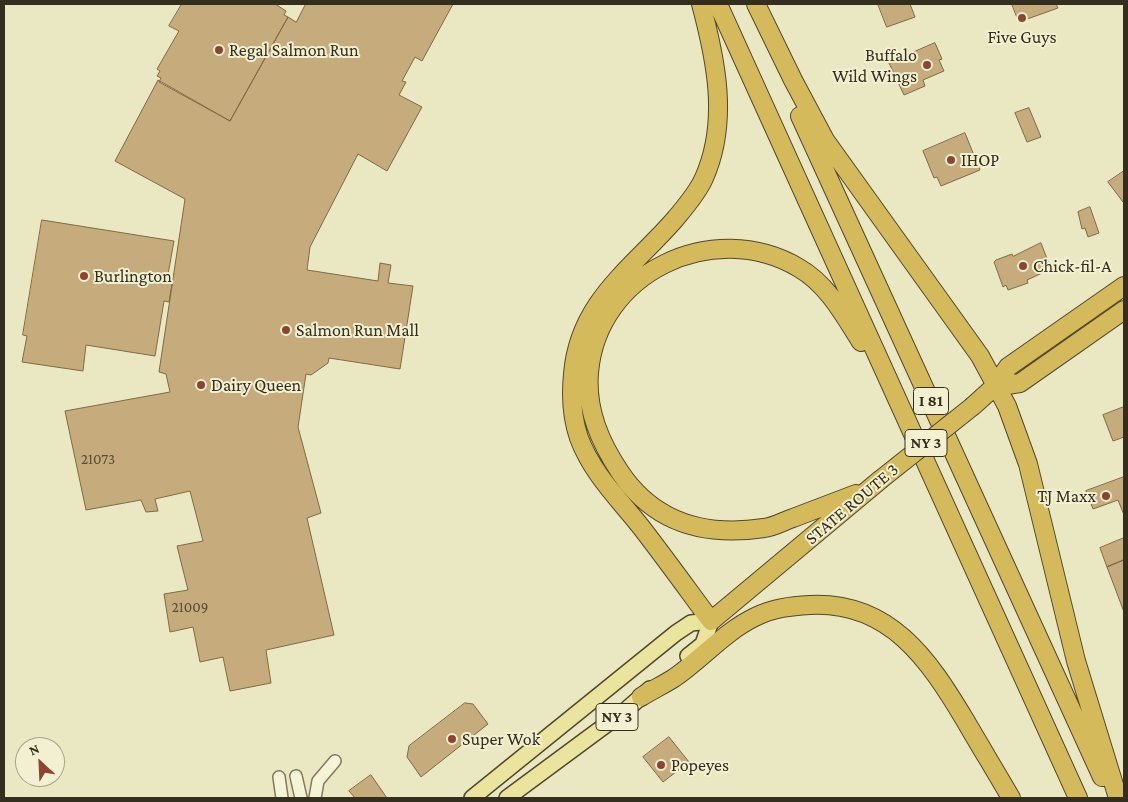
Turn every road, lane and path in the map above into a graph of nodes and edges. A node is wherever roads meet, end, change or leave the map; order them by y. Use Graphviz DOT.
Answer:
graph roads {
  1 [pos="701,4"];
  2 [pos="718,4"];
  3 [pos="750,4"];
  4 [pos="756,4"];
  5 [pos="1124,286"];
  6 [pos="1124,310"];
  7 [pos="891,387"];
  8 [pos="994,387"];
  9 [pos="874,484"];
  10 [pos="711,621"];
  11 [pos="641,697"];
  12 [pos="335,761"];
  13 [pos="296,776"];
  14 [pos="279,777"];
  15 [pos="282,798"];
  16 [pos="301,798"];
  17 [pos="315,798"];
  18 [pos="472,798"];
  19 [pos="507,798"];
  20 [pos="1011,798"];
  21 [pos="1078,798"];
  22 [pos="1112,798"];
  23 [pos="1118,798"];
  1 -- 10 [label="highway"];
  2 -- 7 [label="highway, I 81"];
  3 -- 22 [label="highway, I 81"];
  4 -- 8 [label="highway"];
  5 -- 8 [label="highway, NY 3"];
  6 -- 8 [label="highway"];
  7 -- 9 [label="highway"];
  7 -- 21 [label="highway, I 81"];
  8 -- 9 [label="highway, STATE ROUTE 3 / NY 3, bridge"];
  8 -- 23 [label="highway"];
  9 -- 10 [label="highway, STATE ROUTE 3 / NY 3"];
  10 -- 11 [label="main road, NY 3"];
  10 -- 18 [label="main road, STATE ROUTE 3 / NY 3"];
  11 -- 19 [label="main road, NY 3"];
  11 -- 20 [label="highway"];
  12 -- 17 [label="street"];
  13 -- 16 [label="street"];
  14 -- 15 [label="street"];
}
